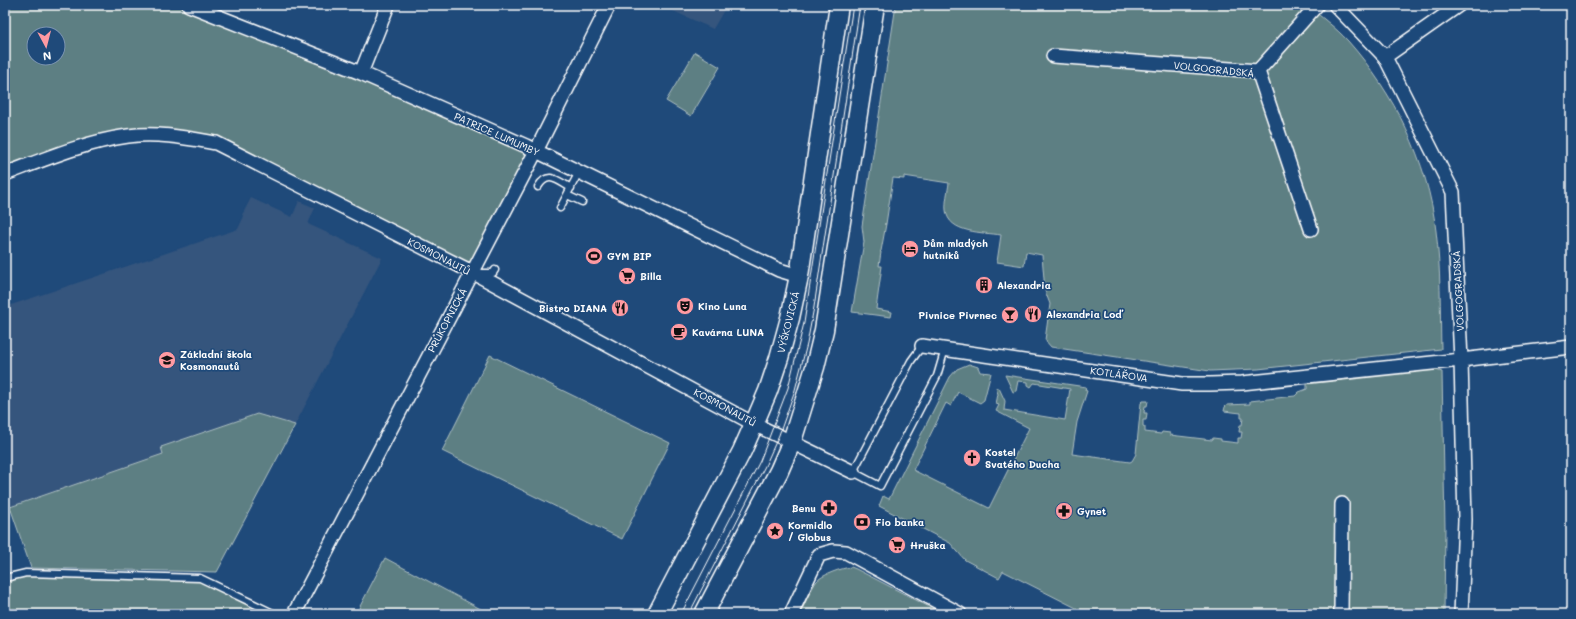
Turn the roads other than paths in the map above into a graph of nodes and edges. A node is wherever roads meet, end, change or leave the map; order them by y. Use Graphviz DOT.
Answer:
graph roads {
  1 [pos="189,5"];
  2 [pos="388,5"];
  3 [pos="609,5"];
  4 [pos="839,5"];
  5 [pos="875,5"];
  6 [pos="1317,5"];
  7 [pos="1335,5"];
  8 [pos="1459,5"];
  9 [pos="1053,56"];
  10 [pos="1385,57"];
  11 [pos="1258,71"];
  12 [pos="361,73"];
  13 [pos="536,151"];
  14 [pos="579,172"];
  15 [pos="5,174"];
  16 [pos="538,187"];
  17 [pos="571,188"];
  18 [pos="568,195"];
  19 [pos="582,202"];
  20 [pos="560,208"];
  21 [pos="1311,229"];
  22 [pos="495,270"];
  23 [pos="472,272"];
  24 [pos="799,276"];
  25 [pos="922,346"];
  26 [pos="1571,346"];
  27 [pos="945,349"];
  28 [pos="1461,360"];
  29 [pos="754,424"];
  30 [pos="792,441"];
  31 [pos="853,472"];
  32 [pos="1342,504"];
  33 [pos="5,578"];
  34 [pos="275,614"];
  35 [pos="294,614"];
  36 [pos="657,614"];
  37 [pos="704,614"];
  38 [pos="791,614"];
  39 [pos="960,614"];
  40 [pos="1341,614"];
  41 [pos="1461,614"];
  1 -- 12 [label="street, PATRICE LUMUMBY"];
  2 -- 12 [label="street"];
  3 -- 13 [label="street, PRŮKOPNICKÁ"];
  4 -- 24 [label="street, VÝŠKOVICKÁ"];
  5 -- 30 [label="street"];
  6 -- 11 [label="street"];
  7 -- 10 [label="street, VOLGOGRADSKÁ"];
  8 -- 10 [label="street"];
  9 -- 11 [label="street, VOLGOGRADSKÁ"];
  10 -- 28 [label="street, VOLGOGRADSKÁ"];
  11 -- 21 [label="street, VOLGOGRADSKÁ"];
  12 -- 13 [label="street, PATRICE LUMUMBY"];
  13 -- 14 [label="street, PATRICE LUMUMBY"];
  13 -- 23 [label="street, PRŮKOPNICKÁ"];
  14 -- 17 [label="lane"];
  14 -- 24 [label="street, PATRICE LUMUMBY"];
  15 -- 23 [label="street, KOSMONAUTŮ"];
  16 -- 17 [label="lane"];
  17 -- 18 [label="lane"];
  18 -- 19 [label="lane"];
  18 -- 20 [label="lane"];
  22 -- 23 [label="lane"];
  23 -- 29 [label="street, KOSMONAUTŮ"];
  23 -- 35 [label="street, PRŮKOPNICKÁ"];
  24 -- 29 [label="street, VÝŠKOVICKÁ"];
  25 -- 27 [label="street, KOTLÁŘOVA"];
  25 -- 31 [label="lane, KOTLÁŘOVA"];
  26 -- 28 [label="street, KOTLÁŘOVA"];
  27 -- 28 [label="street, KOTLÁŘOVA"];
  27 -- 31 [label="lane"];
  28 -- 41 [label="street, VOLGOGRADSKÁ"];
  29 -- 30 [label="street, KOSMONAUTŮ"];
  29 -- 36 [label="street, VÝŠKOVICKÁ"];
  30 -- 31 [label="street, KOSMONAUTŮ"];
  30 -- 37 [label="street"];
  32 -- 40 [label="street"];
  33 -- 34 [label="lane"];
  38 -- 39 [label="street"];
}
